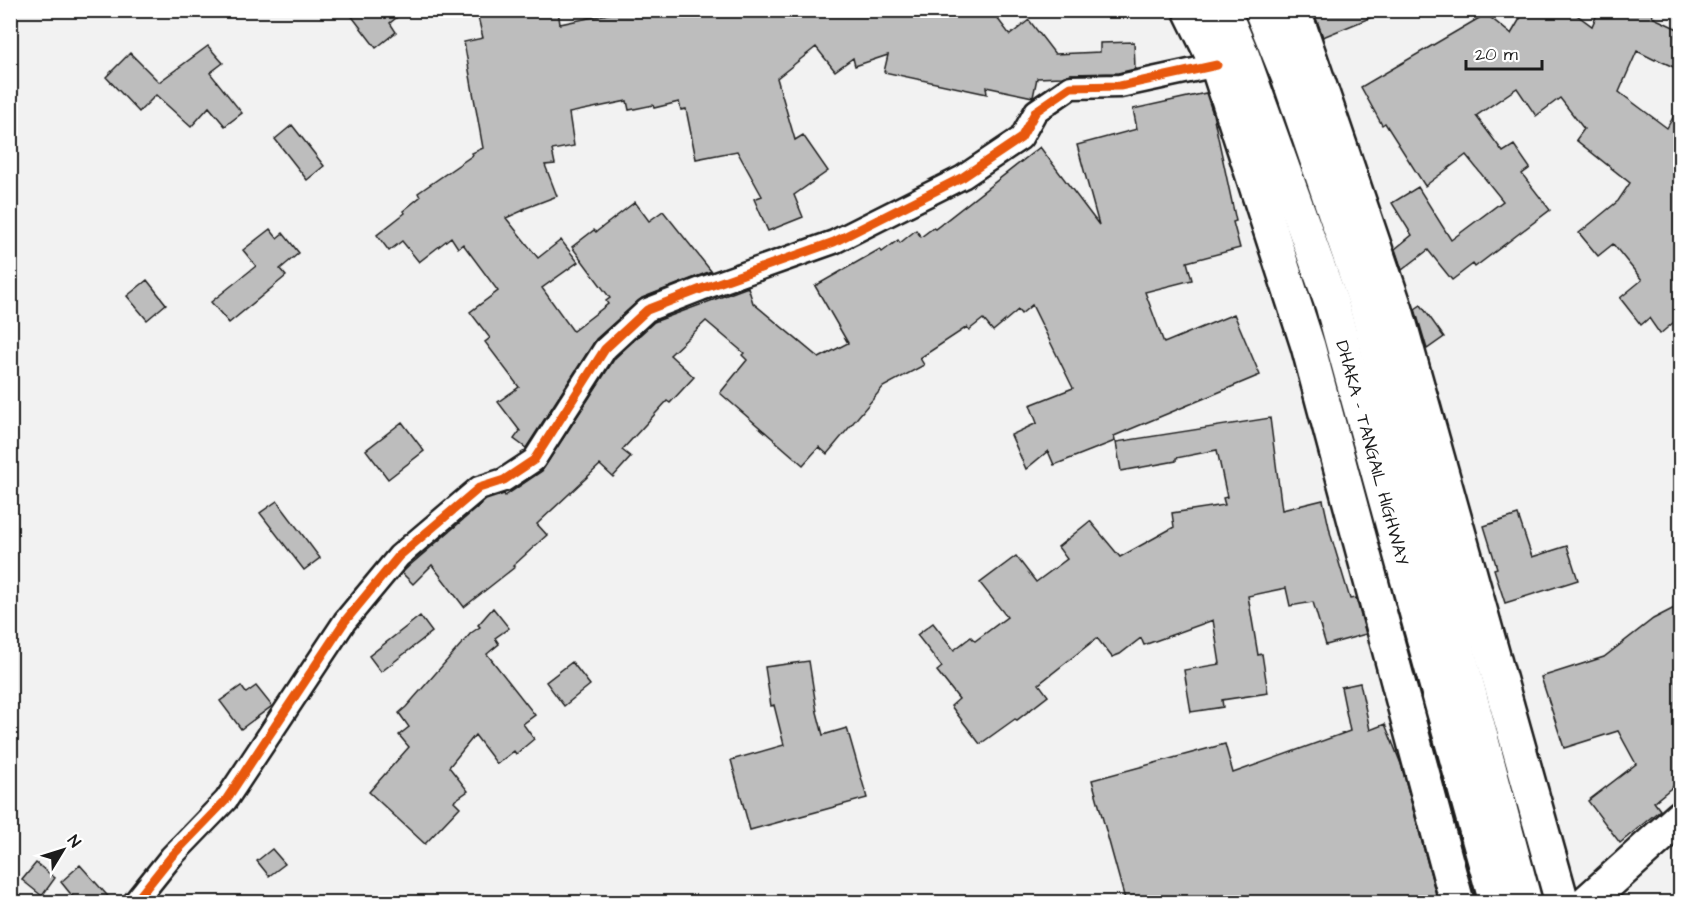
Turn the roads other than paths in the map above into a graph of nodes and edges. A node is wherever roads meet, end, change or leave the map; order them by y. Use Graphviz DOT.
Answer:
graph roads {
  1 [pos="1190,10"];
  2 [pos="1223,10"];
  3 [pos="1261,10"];
  4 [pos="1292,10"];
  5 [pos="1217,65"];
  6 [pos="1680,818"];
  7 [pos="135,903"];
  8 [pos="1458,903"];
  9 [pos="1496,903"];
  10 [pos="1525,903"];
  11 [pos="1562,903"];
  12 [pos="1587,903"];
  1 -- 5 [label="main road"];
  2 -- 9 [label="main road, DHAKA - TANGAIL HIGHWAY"];
  3 -- 10 [label="main road, DHAKA - TANGAIL HIGHWAY"];
  4 -- 11 [label="main road"];
  5 -- 7 [label="street"];
  5 -- 8 [label="main road"];
  6 -- 12 [label="main road"];
}
